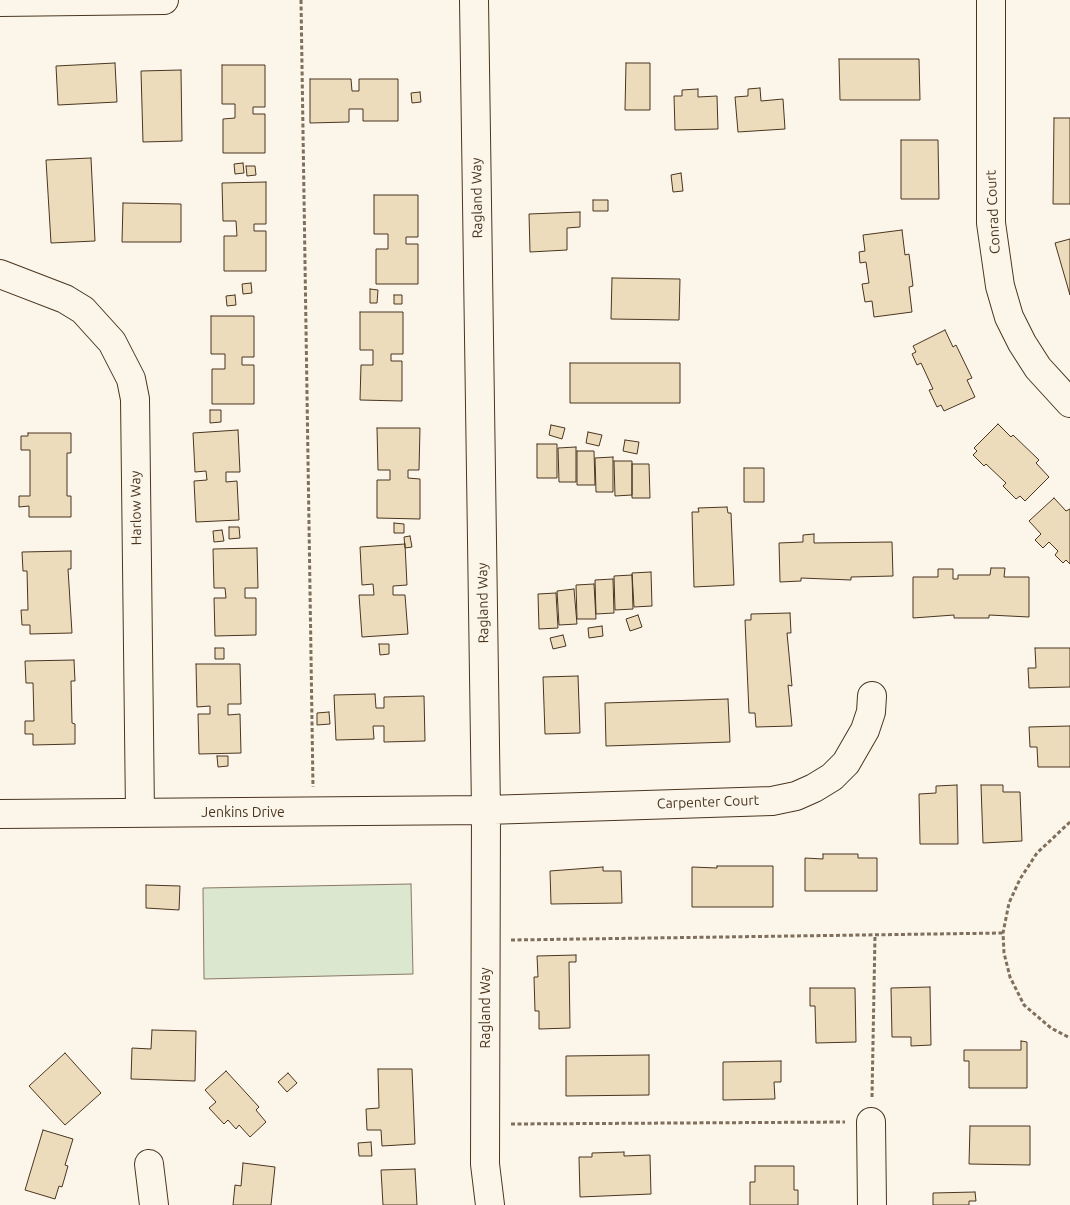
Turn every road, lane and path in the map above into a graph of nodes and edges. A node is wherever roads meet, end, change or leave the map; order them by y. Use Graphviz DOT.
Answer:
graph roads {
  1 [pos="164,0"];
  2 [pos="301,0"];
  3 [pos="474,0"];
  4 [pos="991,0"];
  5 [pos="0,2"];
  6 [pos="0,274"];
  7 [pos="1070,403"];
  8 [pos="872,696"];
  9 [pos="486,810"];
  10 [pos="313,812"];
  11 [pos="140,813"];
  12 [pos="0,814"];
  13 [pos="1070,822"];
  14 [pos="1003,933"];
  15 [pos="876,935"];
  16 [pos="486,940"];
  17 [pos="1070,1038"];
  18 [pos="871,1122"];
  19 [pos="485,1124"];
  20 [pos="149,1164"];
  21 [pos="154,1205"];
  22 [pos="490,1205"];
  23 [pos="872,1205"];
  1 -- 5 [label="street"];
  2 -- 10 [label="path"];
  3 -- 9 [label="street, Ragland Way"];
  4 -- 7 [label="street, Conrad Court"];
  6 -- 11 [label="street, Harlow Way"];
  8 -- 9 [label="street, Carpenter Court"];
  9 -- 10 [label="street, Jenkins Drive"];
  9 -- 16 [label="street, Ragland Way"];
  10 -- 11 [label="street, Jenkins Drive"];
  11 -- 12 [label="street, Jenkins Drive"];
  13 -- 14 [label="path"];
  14 -- 15 [label="path"];
  14 -- 17 [label="path"];
  15 -- 16 [label="path"];
  15 -- 18 [label="path"];
  16 -- 19 [label="street, Ragland Way"];
  18 -- 19 [label="path"];
  18 -- 23 [label="street"];
  19 -- 22 [label="street, Ragland Way"];
  20 -- 21 [label="street"];
}
